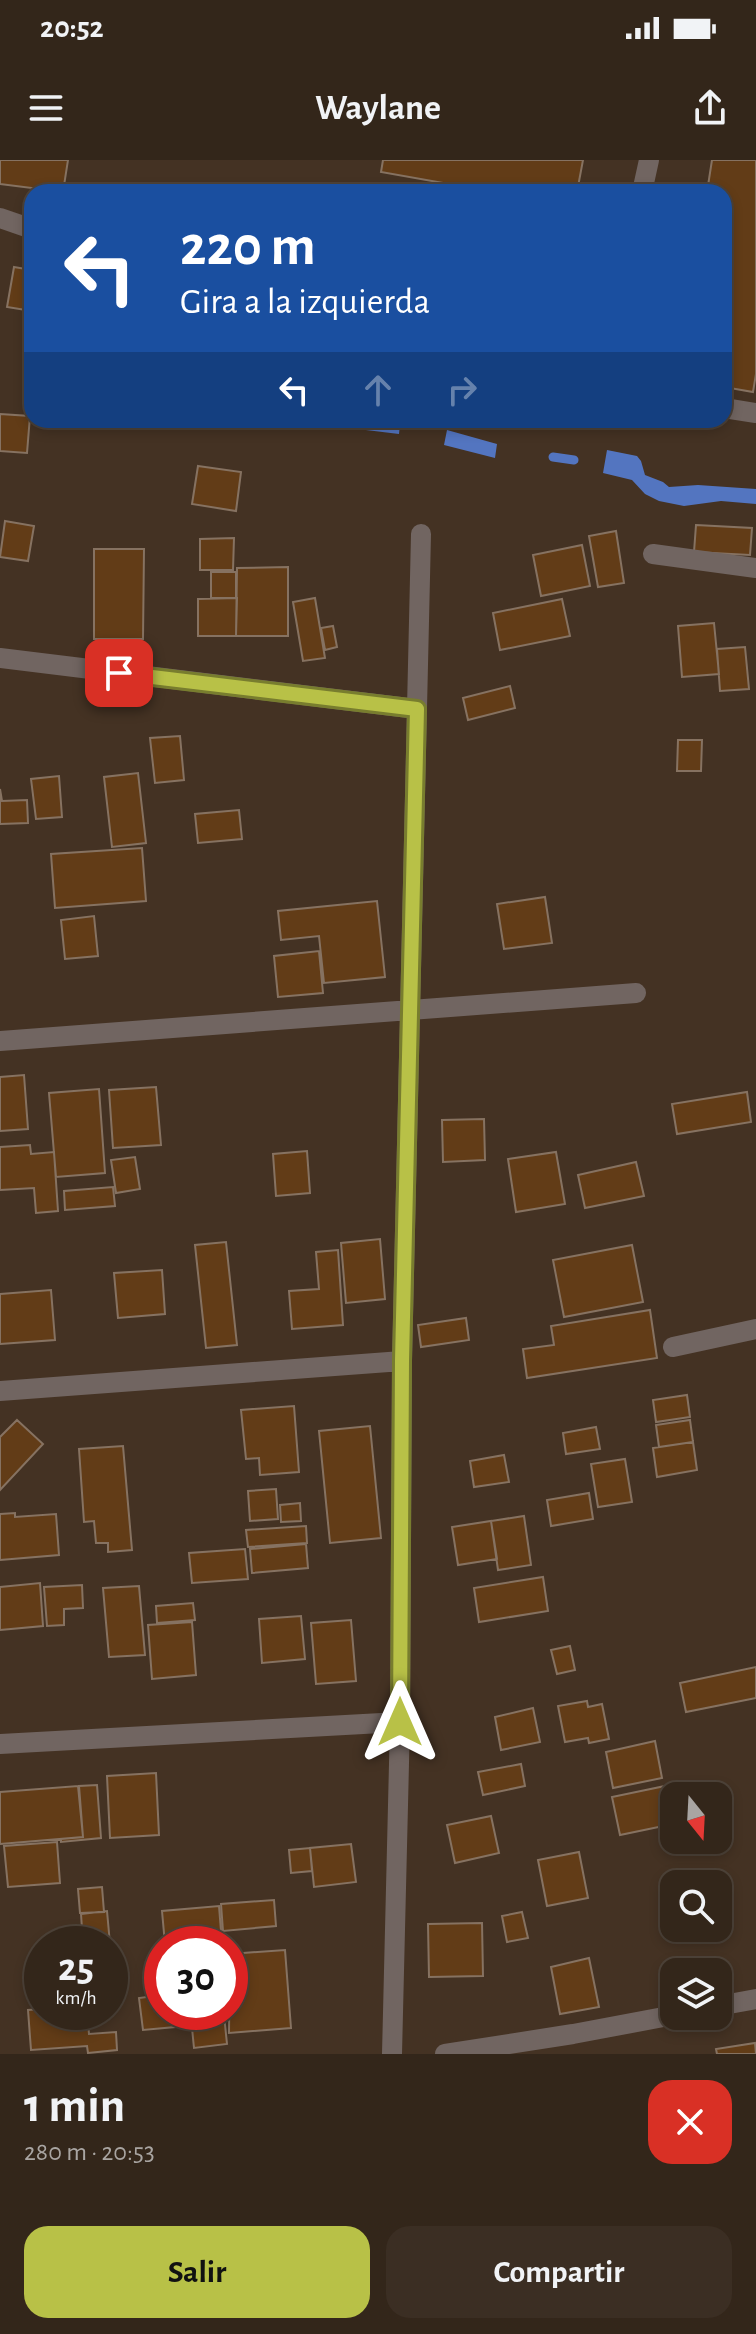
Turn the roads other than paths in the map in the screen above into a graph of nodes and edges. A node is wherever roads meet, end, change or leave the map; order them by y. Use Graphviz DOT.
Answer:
graph roads {
  1 [pos="649,160"];
  2 [pos="644,184"];
  3 [pos="0,218"];
  4 [pos="24,226"];
  5 [pos="732,409"];
  6 [pos="756,413"];
  7 [pos="421,534"];
  8 [pos="653,554"];
  9 [pos="756,568"];
  10 [pos="0,658"];
  11 [pos="417,709"];
  12 [pos="636,993"];
  13 [pos="410,1010"];
  14 [pos="0,1041"];
  15 [pos="756,1329"];
  16 [pos="673,1347"];
  17 [pos="402,1361"];
  18 [pos="0,1391"];
  19 [pos="400,1722"];
  20 [pos="0,1744"];
  21 [pos="756,1999"];
  22 [pos="732,2003"];
  23 [pos="660,2018"];
  24 [pos="392,2054"];
  25 [pos="445,2054"];
  1 -- 2 [label="street"];
  3 -- 4 [label="street"];
  5 -- 6 [label="street"];
  7 -- 11 [label="street"];
  8 -- 9 [label="street"];
  10 -- 11 [label="street"];
  11 -- 13 [label="street"];
  12 -- 13 [label="street"];
  13 -- 14 [label="street"];
  13 -- 17 [label="street"];
  15 -- 16 [label="street"];
  17 -- 18 [label="street"];
  17 -- 19 [label="street"];
  19 -- 20 [label="street"];
  19 -- 24 [label="street"];
  21 -- 22 [label="street"];
  23 -- 25 [label="street"];
}
